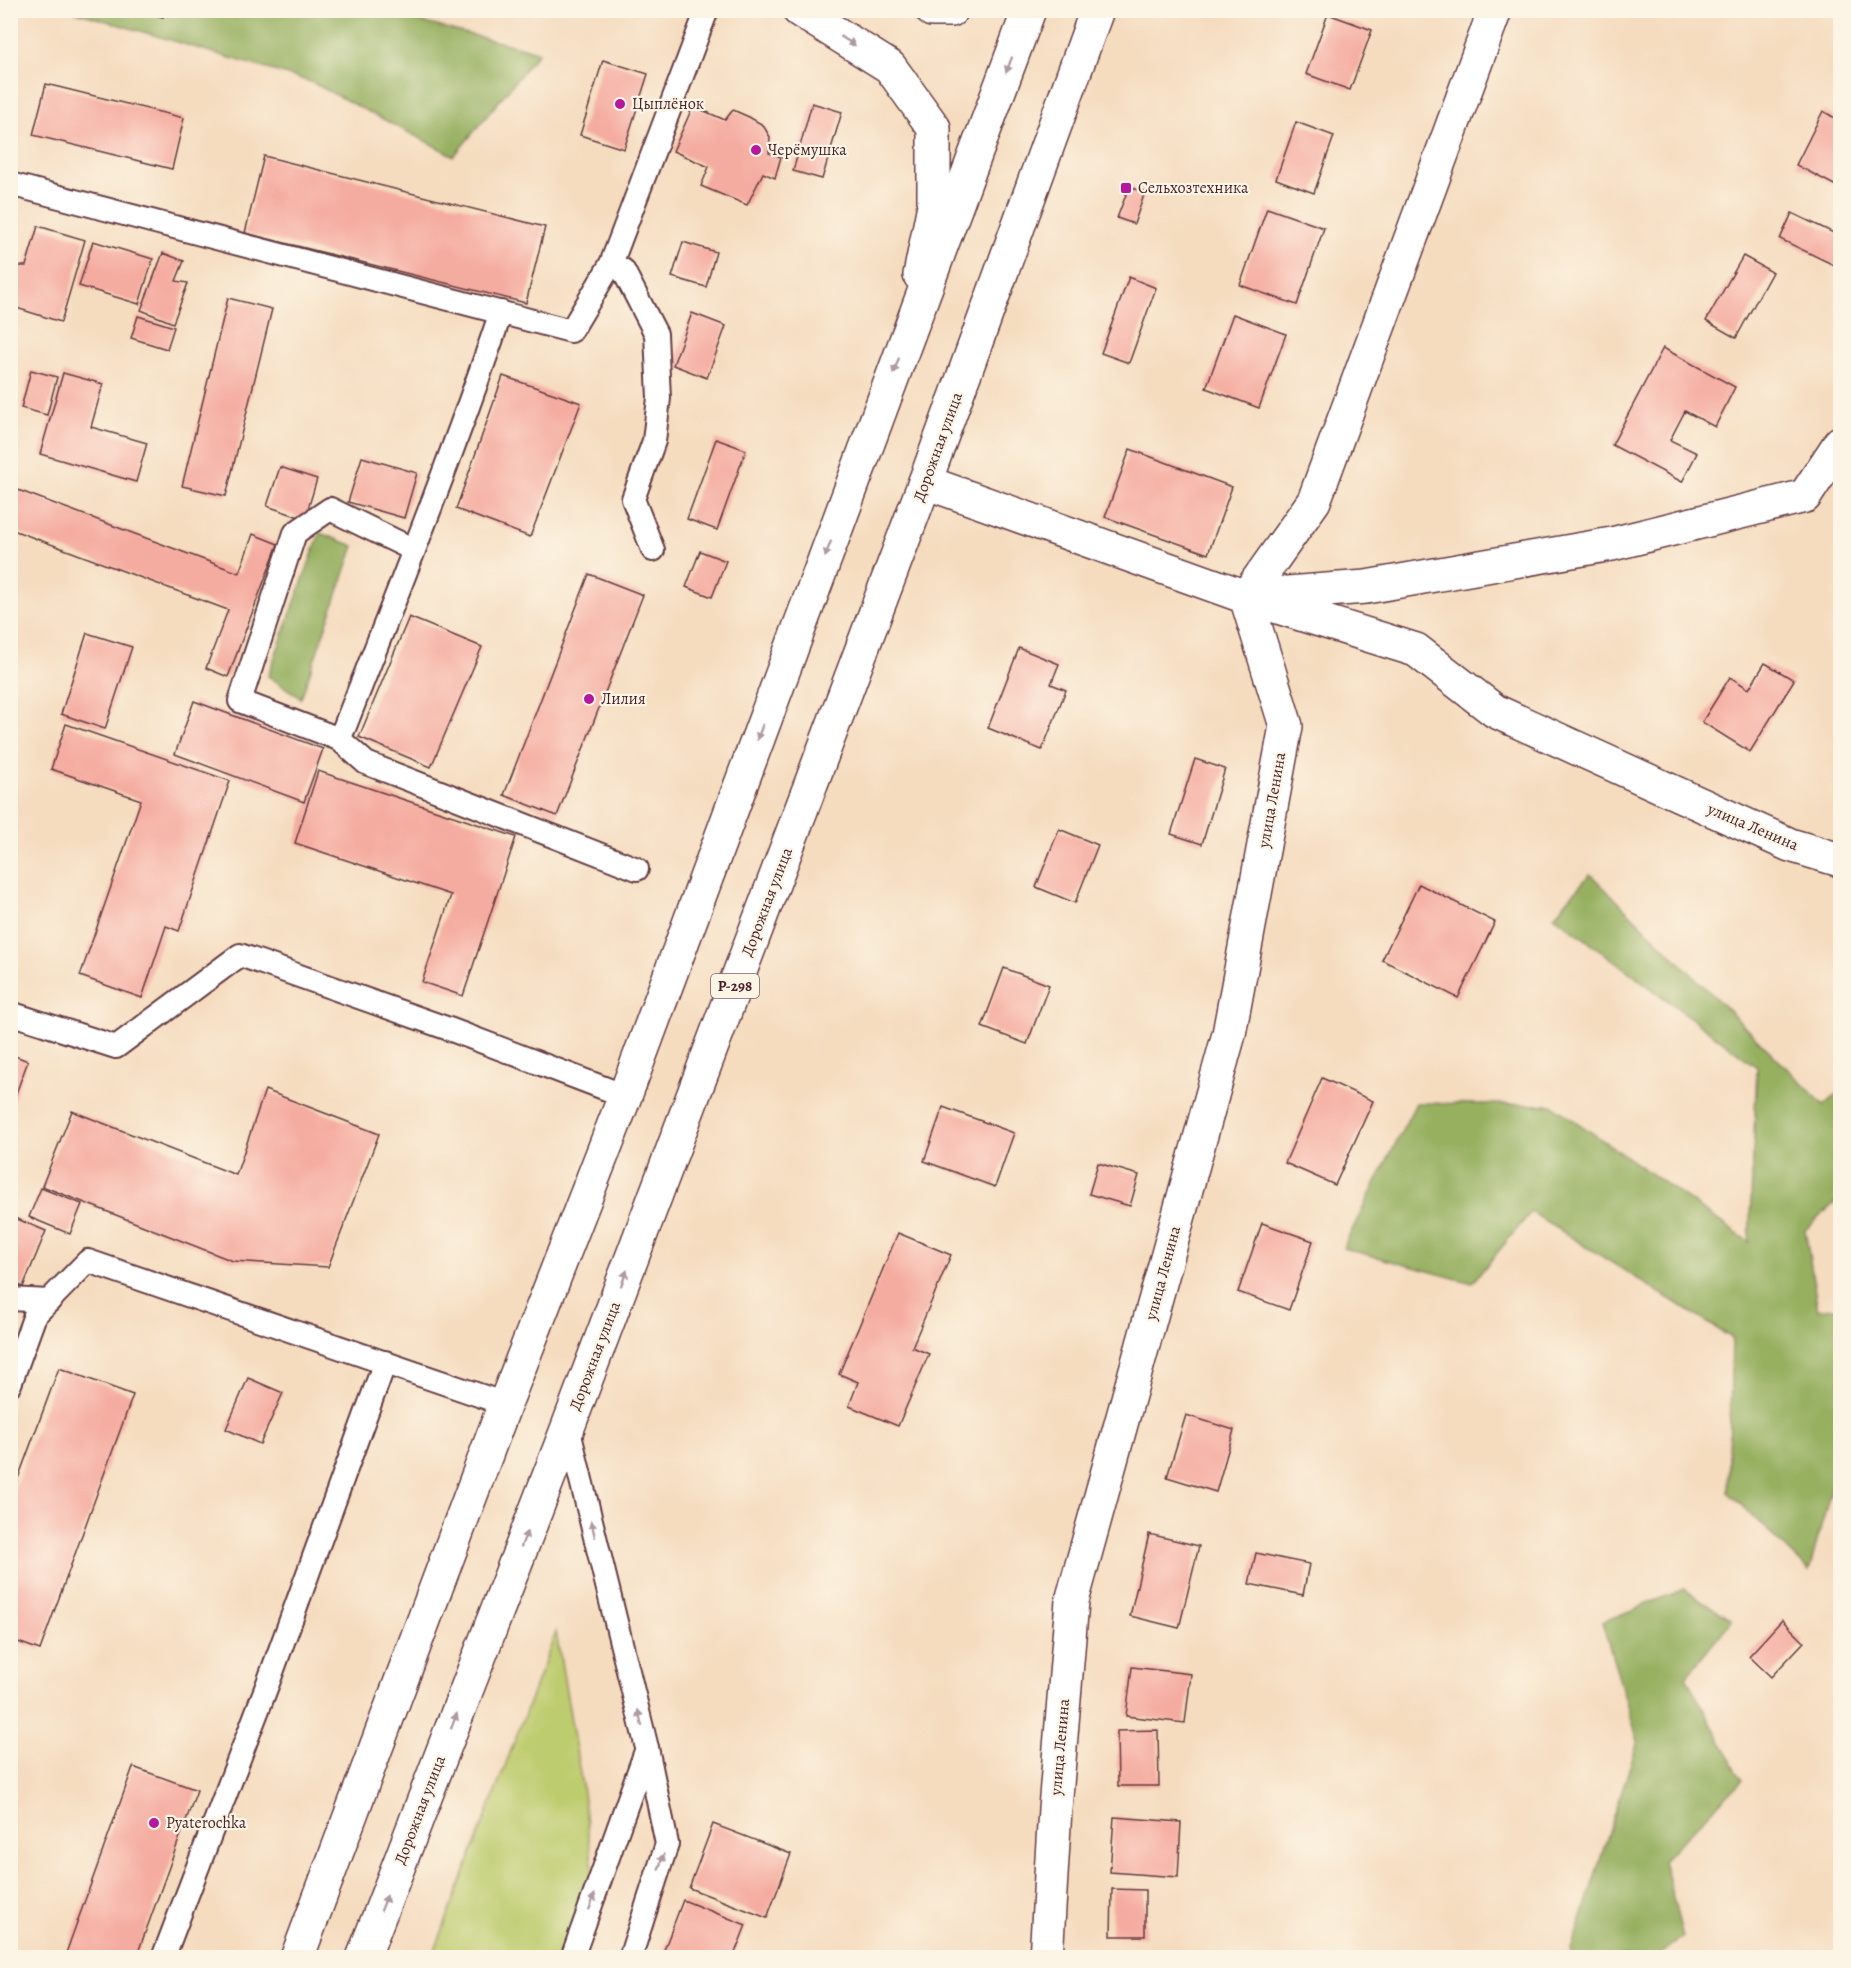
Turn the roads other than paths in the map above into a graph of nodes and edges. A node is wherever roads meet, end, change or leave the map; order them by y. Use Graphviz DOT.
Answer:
graph roads {
  1 [pos="707,10"];
  2 [pos="799,10"];
  3 [pos="932,10"];
  4 [pos="951,10"];
  5 [pos="1029,10"];
  6 [pos="1097,10"];
  7 [pos="1496,10"];
  8 [pos="10,184"];
  9 [pos="611,264"];
  10 [pos="501,312"];
  11 [pos="910,328"];
  12 [pos="1840,443"];
  13 [pos="926,482"];
  14 [pos="414,550"];
  15 [pos="653,550"];
  16 [pos="1246,597"];
  17 [pos="339,739"];
  18 [pos="1840,860"];
  19 [pos="637,869"];
  20 [pos="10,1013"];
  21 [pos="625,1096"];
  22 [pos="10,1299"];
  23 [pos="49,1301"];
  24 [pos="385,1362"];
  25 [pos="10,1384"];
  26 [pos="505,1404"];
  27 [pos="568,1427"];
  28 [pos="647,1748"];
  29 [pos="163,1958"];
  30 [pos="297,1958"];
  31 [pos="363,1958"];
  32 [pos="573,1958"];
  33 [pos="630,1958"];
  34 [pos="1046,1958"];
  1 -- 9 [label="lane"];
  2 -- 11 [label="main road, one-way"];
  3 -- 4 [label="main road"];
  5 -- 11 [label="main road, one-way"];
  6 -- 13 [label="main road, Дорожная улица / Р-298"];
  7 -- 16 [label="main road"];
  8 -- 10 [label="lane"];
  9 -- 10 [label="lane"];
  9 -- 15 [label="lane"];
  10 -- 14 [label="lane"];
  11 -- 21 [label="main road, one-way"];
  12 -- 16 [label="main road, улица Ленина"];
  13 -- 16 [label="main road, улица Ленина"];
  27 -- 13 [label="main road, Дорожная улица / Р-298, one-way"];
  14 -- 17 [label="lane"];
  14 -- 17 [label="lane"];
  16 -- 18 [label="main road, улица Ленина"];
  16 -- 34 [label="main road, улица Ленина"];
  17 -- 19 [label="lane"];
  20 -- 21 [label="lane"];
  21 -- 26 [label="main road"];
  22 -- 23 [label="lane"];
  23 -- 24 [label="lane"];
  23 -- 25 [label="lane"];
  24 -- 26 [label="lane"];
  24 -- 29 [label="lane"];
  26 -- 30 [label="main road"];
  28 -- 27 [label="lane, one-way"];
  31 -- 27 [label="main road, Дорожная улица / Р-298, one-way"];
  32 -- 28 [label="lane, one-way"];
  33 -- 28 [label="lane, one-way"];
}
